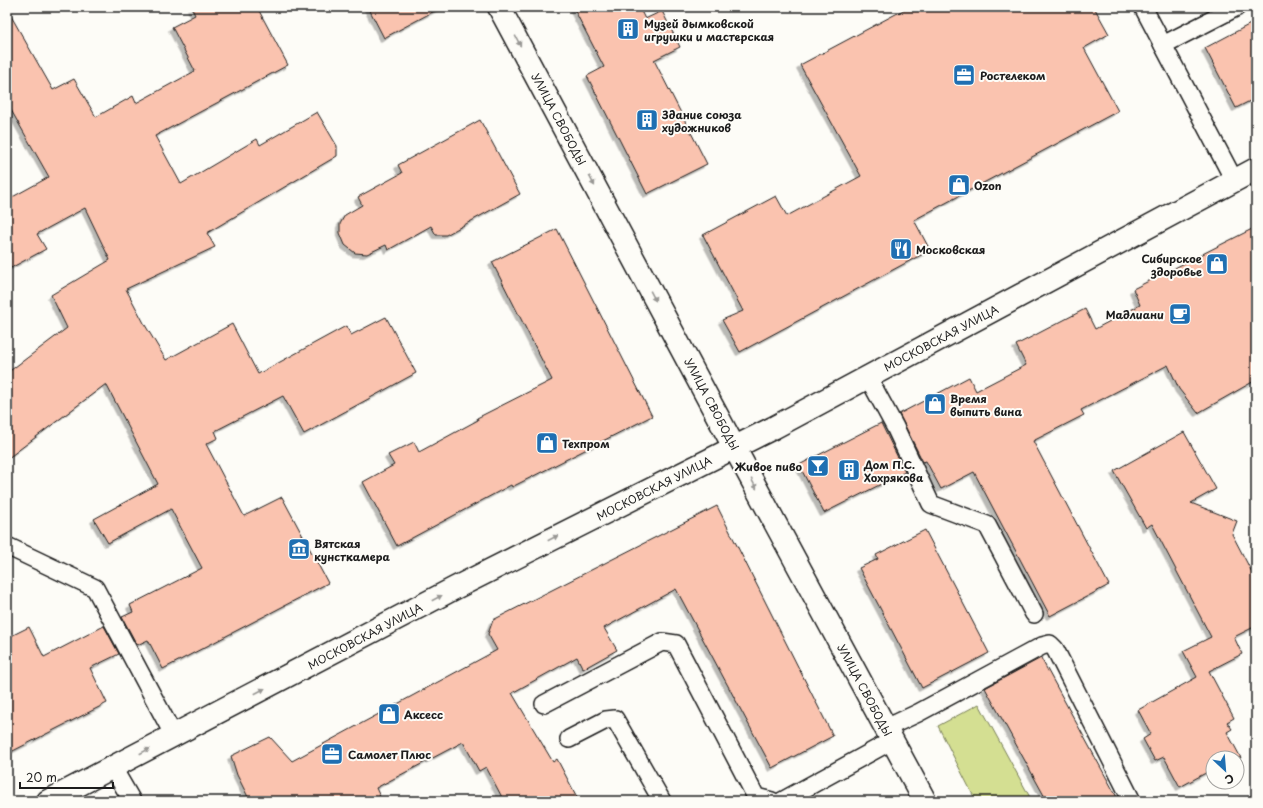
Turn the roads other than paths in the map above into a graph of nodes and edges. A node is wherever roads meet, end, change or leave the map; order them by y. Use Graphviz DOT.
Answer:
graph roads {
  1 [pos="499,7"];
  2 [pos="1143,7"];
  3 [pos="1236,7"];
  4 [pos="1163,45"];
  5 [pos="1256,169"];
  6 [pos="1234,180"];
  7 [pos="868,376"];
  8 [pos="734,447"];
  9 [pos="7,546"];
  10 [pos="1034,614"];
  11 [pos="544,704"];
  12 [pos="889,734"];
  13 [pos="174,736"];
  14 [pos="570,740"];
  15 [pos="113,768"];
  16 [pos="759,800"];
  17 [pos="48,801"];
  18 [pos="132,801"];
  19 [pos="662,801"];
  20 [pos="782,801"];
  21 [pos="926,801"];
  22 [pos="1132,801"];
  1 -- 8 [label="street, УЛИЦА СВОБОДЫ, one-way"];
  2 -- 4 [label="lane"];
  3 -- 4 [label="lane"];
  4 -- 6 [label="lane"];
  5 -- 6 [label="street, МОСКОВСКАЯ УЛИЦА"];
  6 -- 7 [label="street, МОСКОВСКАЯ УЛИЦА"];
  7 -- 8 [label="street, МОСКОВСКАЯ УЛИЦА"];
  7 -- 10 [label="lane"];
  8 -- 12 [label="street, УЛИЦА СВОБОДЫ, one-way"];
  13 -- 8 [label="street, МОСКОВСКАЯ УЛИЦА, one-way"];
  9 -- 13 [label="lane"];
  11 -- 16 [label="lane"];
  12 -- 20 [label="lane"];
  12 -- 21 [label="street, УЛИЦА СВОБОДЫ"];
  12 -- 22 [label="lane"];
  15 -- 13 [label="street, МОСКОВСКАЯ УЛИЦА, one-way"];
  14 -- 19 [label="lane"];
  15 -- 17 [label="street, МОСКОВСКАЯ УЛИЦА"];
  15 -- 18 [label="lane"];
}
